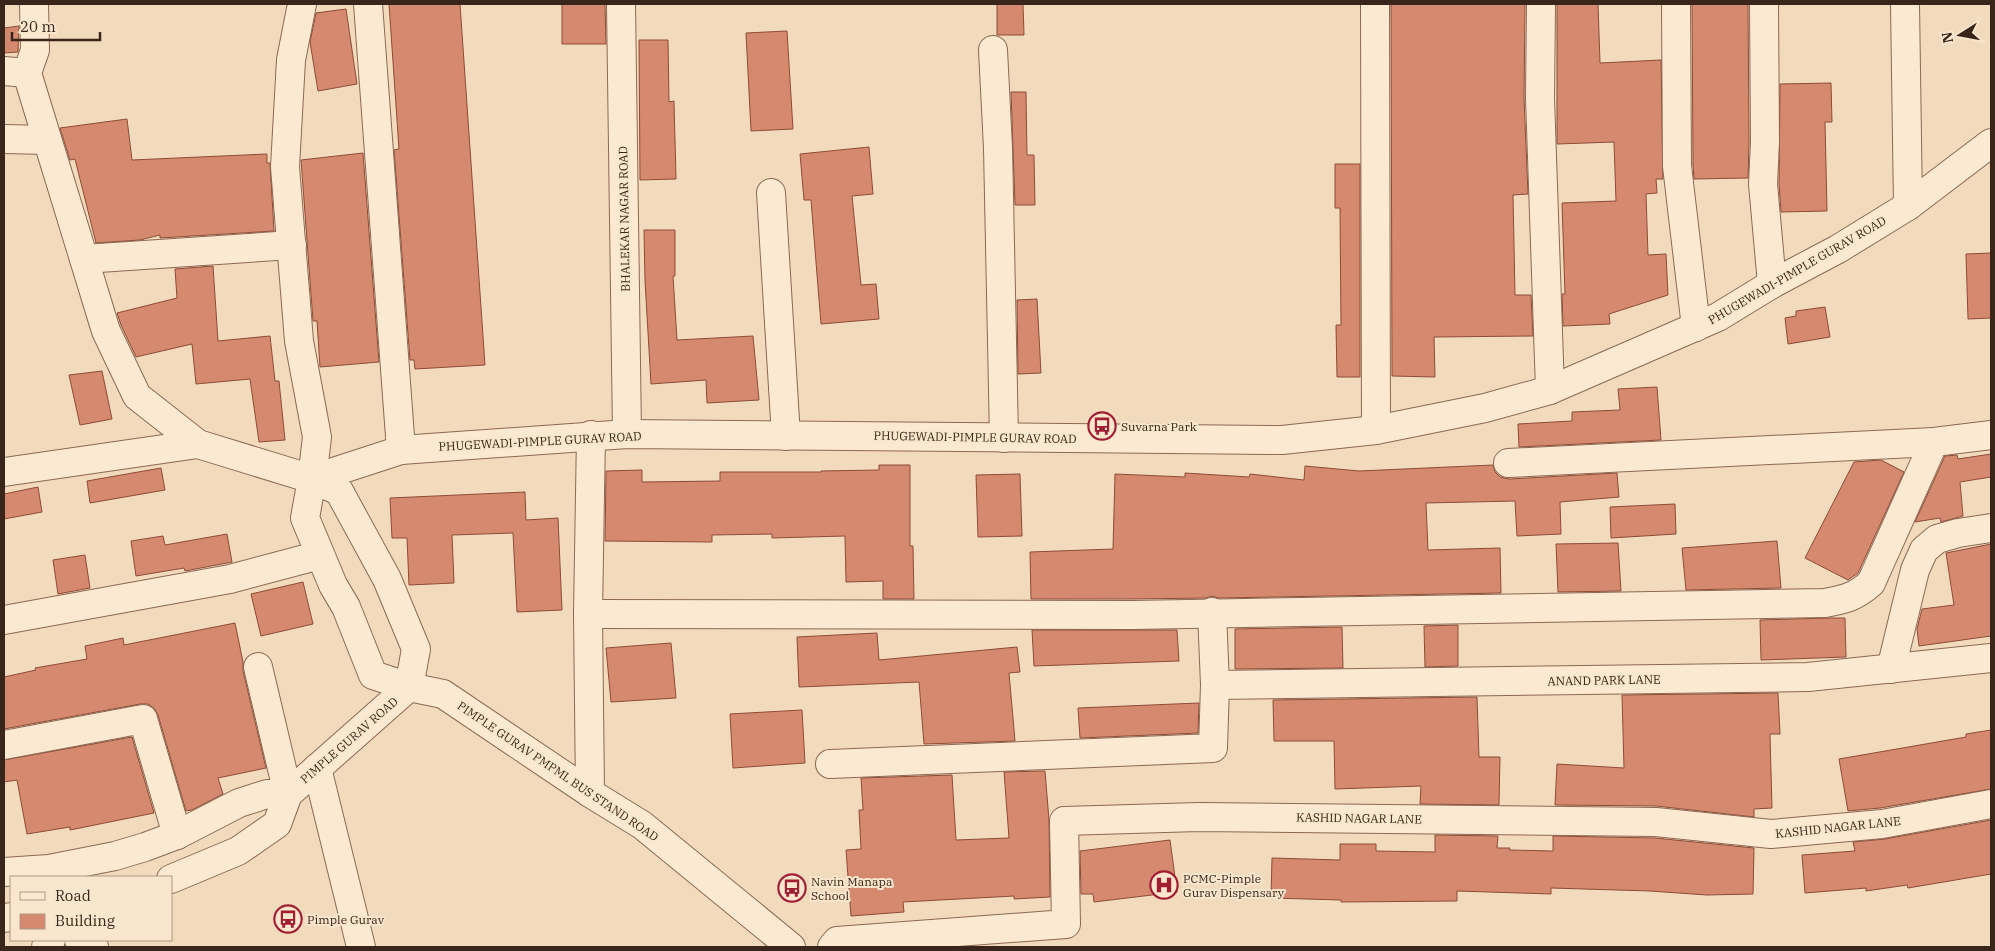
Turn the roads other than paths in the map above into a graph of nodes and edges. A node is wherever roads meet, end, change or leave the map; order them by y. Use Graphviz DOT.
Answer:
graph roads {
  1 [pos="34,4"];
  2 [pos="302,4"];
  3 [pos="368,4"];
  4 [pos="621,4"];
  5 [pos="1375,4"];
  6 [pos="1541,4"];
  7 [pos="1676,4"];
  8 [pos="1764,4"];
  9 [pos="1905,4"];
  10 [pos="993,50"];
  11 [pos="15,72"];
  12 [pos="4,138"];
  13 [pos="47,140"];
  14 [pos="1991,143"];
  15 [pos="771,192"];
  16 [pos="1908,206"];
  17 [pos="292,245"];
  18 [pos="84,259"];
  19 [pos="1772,284"];
  20 [pos="1696,326"];
  21 [pos="1550,390"];
  22 [pos="1376,430"];
  23 [pos="627,434"];
  24 [pos="591,435"];
  25 [pos="1991,435"];
  26 [pos="786,436"];
  27 [pos="1004,438"];
  28 [pos="1934,442"];
  29 [pos="198,444"];
  30 [pos="401,450"];
  31 [pos="1508,463"];
  32 [pos="4,472"];
  33 [pos="312,479"];
  34 [pos="1991,528"];
  35 [pos="320,555"];
  36 [pos="1212,612"];
  37 [pos="588,614"];
  38 [pos="4,620"];
  39 [pos="1991,658"];
  40 [pos="258,667"];
  41 [pos="1891,669"];
  42 [pos="1215,684"];
  43 [pos="409,687"];
  44 [pos="4,745"];
  45 [pos="830,764"];
  46 [pos="317,768"];
  47 [pos="590,793"];
  48 [pos="288,794"];
  49 [pos="1991,804"];
  50 [pos="177,835"];
  51 [pos="4,872"];
  52 [pos="172,879"];
  53 [pos="81,941"];
  54 [pos="94,947"];
  55 [pos="361,947"];
  56 [pos="791,947"];
  57 [pos="832,947"];
  1 -- 11 [label="street"];
  2 -- 17 [label="street, PIMPLE GURAV PMPML BUS STAND ROAD"];
  3 -- 30 [label="street"];
  4 -- 23 [label="street, BHALEKAR NAGAR ROAD"];
  5 -- 22 [label="street"];
  6 -- 21 [label="street"];
  7 -- 20 [label="street"];
  8 -- 19 [label="street"];
  9 -- 16 [label="street"];
  10 -- 27 [label="street"];
  11 -- 13 [label="street"];
  12 -- 13 [label="street"];
  13 -- 18 [label="street"];
  14 -- 16 [label="street, PHUGEWADI-PIMPLE GURAV ROAD"];
  15 -- 26 [label="street"];
  16 -- 19 [label="street, PHUGEWADI-PIMPLE GURAV ROAD"];
  17 -- 18 [label="street"];
  17 -- 33 [label="street, PIMPLE GURAV PMPML BUS STAND ROAD"];
  18 -- 29 [label="street"];
  19 -- 20 [label="street, PHUGEWADI-PIMPLE GURAV ROAD"];
  20 -- 21 [label="street, PHUGEWADI-PIMPLE GURAV ROAD"];
  21 -- 22 [label="street, PHUGEWADI-PIMPLE GURAV ROAD"];
  22 -- 27 [label="street, PHUGEWADI-PIMPLE GURAV ROAD"];
  23 -- 24 [label="street, PHUGEWADI-PIMPLE GURAV ROAD"];
  23 -- 26 [label="street, PHUGEWADI-PIMPLE GURAV ROAD"];
  24 -- 30 [label="street, PHUGEWADI-PIMPLE GURAV ROAD"];
  24 -- 37 [label="street"];
  25 -- 28 [label="street"];
  26 -- 27 [label="street, PHUGEWADI-PIMPLE GURAV ROAD"];
  28 -- 31 [label="street"];
  28 -- 36 [label="street"];
  29 -- 32 [label="street"];
  29 -- 33 [label="street"];
  30 -- 33 [label="street, PHUGEWADI-PIMPLE GURAV ROAD"];
  33 -- 35 [label="street, PIMPLE GURAV PMPML BUS STAND ROAD"];
  33 -- 43 [label="street"];
  34 -- 41 [label="street"];
  35 -- 38 [label="street"];
  35 -- 43 [label="street, PIMPLE GURAV PMPML BUS STAND ROAD"];
  36 -- 37 [label="street"];
  36 -- 42 [label="street"];
  37 -- 47 [label="street"];
  39 -- 41 [label="street, ANAND PARK LANE"];
  40 -- 48 [label="street"];
  41 -- 42 [label="street, ANAND PARK LANE"];
  42 -- 45 [label="street"];
  43 -- 46 [label="street, PIMPLE GURAV ROAD"];
  43 -- 47 [label="street, PIMPLE GURAV PMPML BUS STAND ROAD"];
  44 -- 50 [label="street"];
  46 -- 48 [label="street, PIMPLE GURAV ROAD"];
  46 -- 55 [label="street"];
  47 -- 56 [label="street, PIMPLE GURAV PMPML BUS STAND ROAD"];
  48 -- 50 [label="street"];
  48 -- 52 [label="street, PIMPLE GURAV ROAD"];
  49 -- 57 [label="street, KASHID NAGAR LANE"];
  50 -- 51 [label="street"];
  53 -- 54 [label="street"];
}
